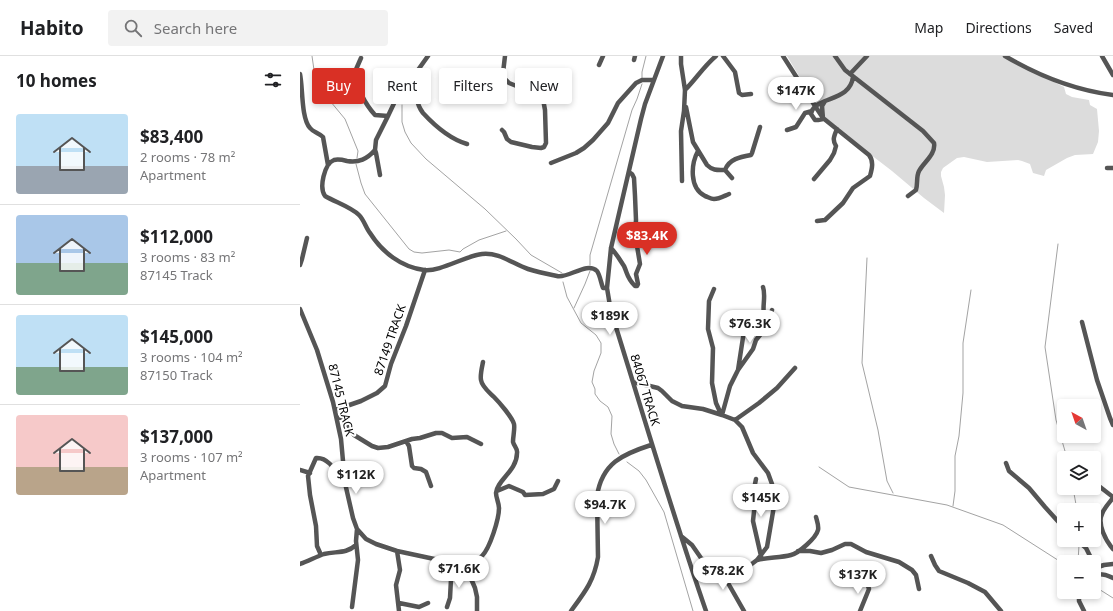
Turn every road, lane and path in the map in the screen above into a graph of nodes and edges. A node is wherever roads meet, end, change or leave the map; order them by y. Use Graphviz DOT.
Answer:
graph roads {
  1 [pos="428,56"];
  2 [pos="505,56"];
  3 [pos="603,56"];
  4 [pos="663,56"];
  5 [pos="680,56"];
  6 [pos="716,56"];
  7 [pos="723,56"];
  8 [pos="790,56"];
  9 [pos="835,56"];
  10 [pos="867,56"];
  11 [pos="1005,56"];
  12 [pos="1102,56"];
  13 [pos="361,58"];
  14 [pos="784,58"];
  15 [pos="599,65"];
  16 [pos="1113,65"];
  17 [pos="1107,67"];
  18 [pos="420,68"];
  19 [pos="300,74"];
  20 [pos="1113,75"];
  21 [pos="852,76"];
  22 [pos="654,80"];
  23 [pos="685,90"];
  24 [pos="751,94"];
  25 [pos="1113,95"];
  26 [pos="685,100"];
  27 [pos="825,101"];
  28 [pos="394,104"];
  29 [pos="419,104"];
  30 [pos="815,106"];
  31 [pos="812,111"];
  32 [pos="388,116"];
  33 [pos="823,118"];
  34 [pos="760,127"];
  35 [pos="502,130"];
  36 [pos="788,130"];
  37 [pos="837,130"];
  38 [pos="466,144"];
  39 [pos="375,150"];
  40 [pos="698,151"];
  41 [pos="551,163"];
  42 [pos="328,165"];
  43 [pos="1106,168"];
  44 [pos="1113,168"];
  45 [pos="726,170"];
  46 [pos="629,172"];
  47 [pos="380,175"];
  48 [pos="732,178"];
  49 [pos="814,179"];
  50 [pos="682,181"];
  51 [pos="729,194"];
  52 [pos="908,196"];
  53 [pos="817,221"];
  54 [pos="307,238"];
  55 [pos="611,248"];
  56 [pos="300,265"];
  57 [pos="425,270"];
  58 [pos="763,287"];
  59 [pos="607,288"];
  60 [pos="714,289"];
  61 [pos="300,309"];
  62 [pos="772,310"];
  63 [pos="749,314"];
  64 [pos="768,322"];
  65 [pos="1082,322"];
  66 [pos="483,362"];
  67 [pos="795,368"];
  68 [pos="738,370"];
  69 [pos="633,382"];
  70 [pos="335,410"];
  71 [pos="722,415"];
  72 [pos="337,417"];
  73 [pos="735,420"];
  74 [pos="1113,425"];
  75 [pos="406,441"];
  76 [pos="481,444"];
  77 [pos="652,446"];
  78 [pos="1006,463"];
  79 [pos="300,470"];
  80 [pos="310,473"];
  81 [pos="756,479"];
  82 [pos="558,481"];
  83 [pos="345,483"];
  84 [pos="431,486"];
  85 [pos="1101,488"];
  86 [pos="497,491"];
  87 [pos="1113,498"];
  88 [pos="816,517"];
  89 [pos="1057,521"];
  90 [pos="357,529"];
  91 [pos="681,536"];
  92 [pos="356,545"];
  93 [pos="1113,548"];
  94 [pos="397,551"];
  95 [pos="798,552"];
  96 [pos="322,555"];
  97 [pos="761,556"];
  98 [pos="931,556"];
  99 [pos="757,560"];
  100 [pos="300,564"];
  101 [pos="455,564"];
  102 [pos="1113,564"];
  103 [pos="711,565"];
  104 [pos="1101,565"];
  105 [pos="1101,574"];
  106 [pos="1113,578"];
  107 [pos="862,579"];
  108 [pos="919,590"];
  109 [pos="1079,599"];
  110 [pos="399,603"];
  111 [pos="428,603"];
  112 [pos="352,607"];
  113 [pos="447,607"];
  114 [pos="399,611"];
  115 [pos="477,611"];
  116 [pos="571,611"];
  117 [pos="706,611"];
  118 [pos="744,611"];
  119 [pos="860,611"];
  120 [pos="1001,611"];
  121 [pos="1084,611"];
  1 -- 18 [label="street"];
  2 -- 35 [label="street"];
  3 -- 15 [label="street"];
  4 -- 22 [label="street, 84067 TRACK"];
  5 -- 23 [label="street"];
  6 -- 23 [label="street"];
  7 -- 24 [label="street"];
  8 -- 14 [label="street"];
  9 -- 21 [label="street"];
  10 -- 21 [label="street"];
  11 -- 25 [label="street"];
  12 -- 17 [label="street"];
  13 -- 32 [label="street"];
  14 -- 30 [label="street"];
  16 -- 17 [label="street"];
  17 -- 20 [label="street"];
  19 -- 42 [label="street"];
  21 -- 27 [label="street"];
  21 -- 52 [label="street"];
  22 -- 41 [label="street"];
  22 -- 46 [label="street, 84067 TRACK"];
  23 -- 26 [label="street"];
  26 -- 40 [label="street"];
  26 -- 50 [label="street"];
  27 -- 30 [label="street"];
  27 -- 33 [label="street"];
  28 -- 32 [label="street"];
  29 -- 38 [label="street"];
  30 -- 31 [label="street"];
  30 -- 33 [label="street"];
  31 -- 33 [label="street"];
  31 -- 36 [label="street"];
  32 -- 39 [label="street"];
  33 -- 37 [label="street"];
  34 -- 45 [label="street"];
  37 -- 49 [label="street"];
  37 -- 53 [label="street"];
  39 -- 42 [label="street"];
  39 -- 47 [label="street"];
  40 -- 45 [label="street"];
  40 -- 51 [label="street"];
  42 -- 57 [label="street"];
  43 -- 44 [label="street"];
  45 -- 48 [label="street"];
  46 -- 55 [label="street, 84067 TRACK"];
  46 -- 55 [label="street"];
  54 -- 56 [label="street"];
  55 -- 59 [label="street, 84067 TRACK"];
  57 -- 59 [label="street"];
  57 -- 70 [label="street, 87149 TRACK"];
  58 -- 64 [label="street"];
  59 -- 69 [label="street, 84067 TRACK"];
  60 -- 71 [label="street"];
  61 -- 70 [label="street, 87145 TRACK"];
  62 -- 64 [label="street"];
  63 -- 68 [label="street"];
  64 -- 68 [label="street"];
  65 -- 74 [label="street"];
  66 -- 86 [label="street"];
  67 -- 73 [label="street"];
  68 -- 71 [label="street"];
  69 -- 71 [label="street"];
  69 -- 77 [label="street, 84067 TRACK"];
  70 -- 72 [label="street, 87145 TRACK"];
  71 -- 73 [label="street"];
  72 -- 75 [label="street"];
  72 -- 83 [label="street, 87145 TRACK"];
  73 -- 97 [label="street"];
  75 -- 76 [label="street"];
  75 -- 84 [label="street"];
  77 -- 91 [label="street, 84067 TRACK"];
  77 -- 116 [label="street"];
  78 -- 89 [label="street"];
  79 -- 80 [label="street"];
  80 -- 83 [label="street"];
  80 -- 96 [label="street"];
  81 -- 97 [label="street"];
  82 -- 86 [label="street"];
  83 -- 90 [label="street, 87145 TRACK"];
  85 -- 87 [label="street"];
  86 -- 101 [label="street"];
  87 -- 93 [label="street"];
  88 -- 95 [label="street"];
  90 -- 92 [label="street"];
  90 -- 94 [label="street"];
  91 -- 103 [label="street"];
  91 -- 117 [label="street, 84067 TRACK"];
  92 -- 96 [label="street"];
  92 -- 112 [label="street"];
  94 -- 101 [label="street"];
  94 -- 110 [label="street"];
  95 -- 99 [label="street"];
  95 -- 108 [label="street"];
  96 -- 100 [label="street"];
  97 -- 99 [label="street"];
  98 -- 120 [label="street"];
  99 -- 103 [label="street"];
  101 -- 113 [label="street"];
  101 -- 115 [label="street"];
  102 -- 104 [label="street"];
  103 -- 118 [label="street"];
  105 -- 106 [label="street"];
  107 -- 119 [label="street"];
  109 -- 121 [label="street"];
  110 -- 111 [label="street"];
  110 -- 114 [label="street"];
}
